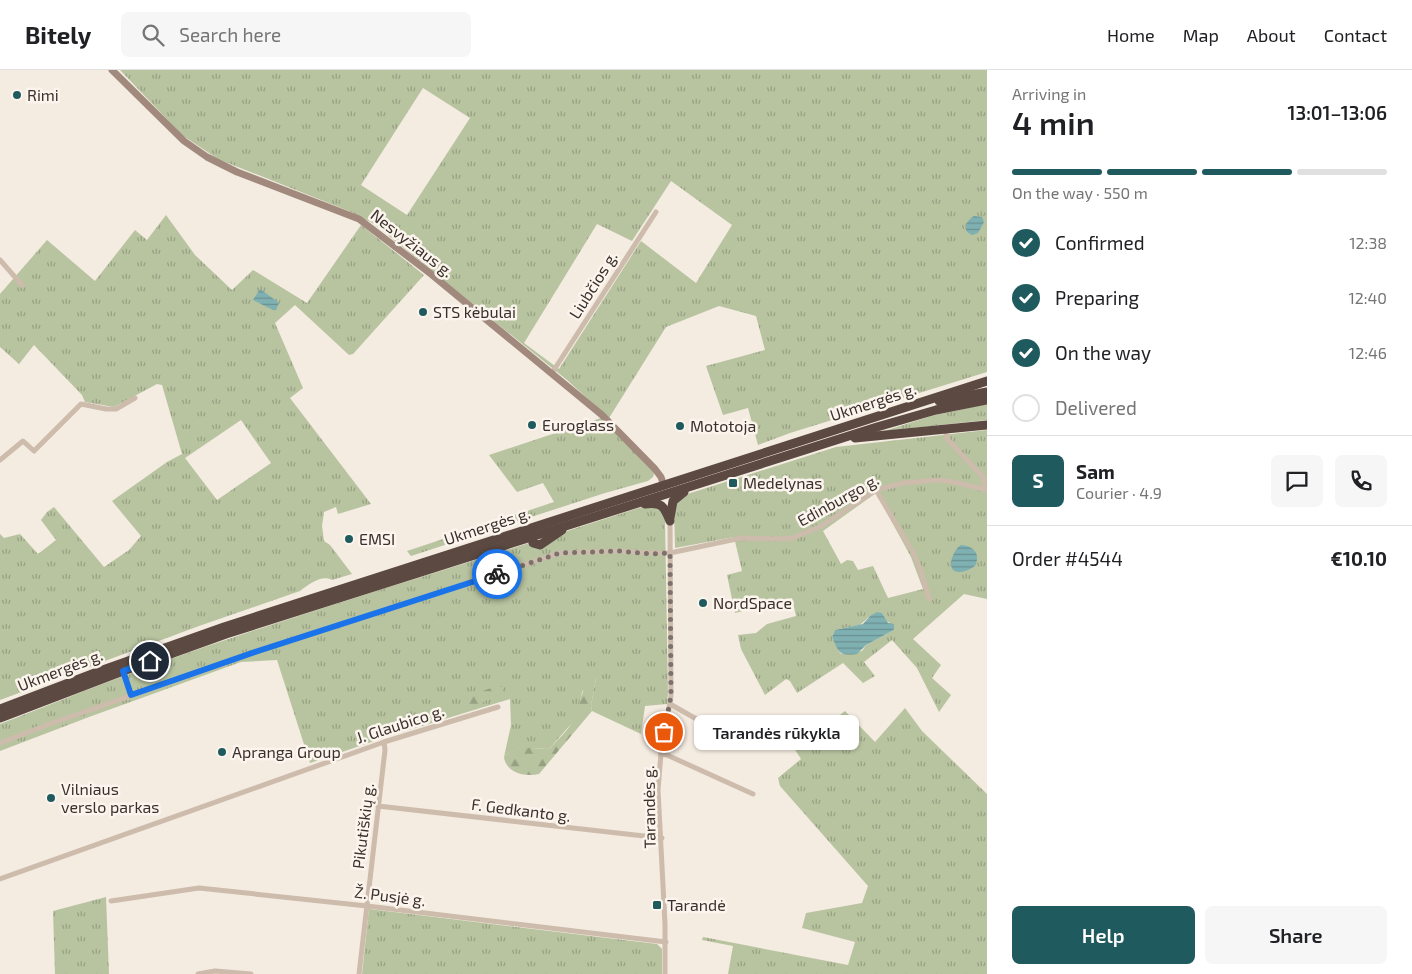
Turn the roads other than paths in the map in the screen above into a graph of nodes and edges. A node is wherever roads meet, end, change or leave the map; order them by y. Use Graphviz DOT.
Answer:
graph roads {
  1 [pos="112,70"];
  2 [pos="656,212"];
  3 [pos="0,260"];
  4 [pos="22,285"];
  5 [pos="552,373"];
  6 [pos="987,381"];
  7 [pos="987,392"];
  8 [pos="135,398"];
  9 [pos="987,400"];
  10 [pos="901,407"];
  11 [pos="987,425"];
  12 [pos="945,429"];
  13 [pos="835,440"];
  14 [pos="0,460"];
  15 [pos="695,485"];
  16 [pos="664,486"];
  17 [pos="876,490"];
  18 [pos="985,490"];
  19 [pos="629,506"];
  20 [pos="555,520"];
  21 [pos="670,521"];
  22 [pos="532,537"];
  23 [pos="670,553"];
  24 [pos="930,599"];
  25 [pos="123,671"];
  26 [pos="131,695"];
  27 [pos="670,704"];
  28 [pos="498,707"];
  29 [pos="0,709"];
  30 [pos="0,718"];
  31 [pos="755,734"];
  32 [pos="384,742"];
  33 [pos="0,743"];
  34 [pos="661,754"];
  35 [pos="753,794"];
  36 [pos="378,806"];
  37 [pos="662,838"];
  38 [pos="0,879"];
  39 [pos="111,901"];
  40 [pos="367,906"];
  41 [pos="666,942"];
  42 [pos="198,974"];
  43 [pos="251,974"];
  44 [pos="359,974"];
  45 [pos="665,974"];
  1 -- 5 [label="street, Nesvyžiaus g."];
  2 -- 5 [label="street, Liubčios g."];
  3 -- 4 [label="street"];
  5 -- 16 [label="street, Nesvyžiaus g."];
  6 -- 10 [label="highway, Ukmergės g."];
  7 -- 10 [label="highway"];
  8 -- 14 [label="street"];
  9 -- 13 [label="highway"];
  10 -- 16 [label="highway, Ukmergės g."];
  11 -- 12 [label="highway"];
  12 -- 13 [label="highway"];
  12 -- 18 [label="street"];
  13 -- 15 [label="highway, Ukmergės g."];
  15 -- 19 [label="highway, Ukmergės g."];
  15 -- 21 [label="highway"];
  16 -- 20 [label="highway, Ukmergės g."];
  17 -- 18 [label="street, Edinburgo g."];
  17 -- 23 [label="street, Edinburgo g."];
  17 -- 24 [label="street"];
  19 -- 21 [label="highway"];
  19 -- 22 [label="highway, Ukmergės g."];
  20 -- 22 [label="highway"];
  20 -- 29 [label="highway, Ukmergės g."];
  21 -- 23 [label="street, Tarandės g."];
  22 -- 25 [label="highway, Ukmergės g."];
  23 -- 26 [label="street, Edinburgo g."];
  23 -- 27 [label="street, Tarandės g."];
  25 -- 26 [label="street"];
  25 -- 30 [label="highway, Ukmergės g."];
  26 -- 33 [label="street, Edinburgo g."];
  27 -- 31 [label="street"];
  27 -- 34 [label="street, Tarandės g."];
  28 -- 32 [label="street, J. Glaubico g."];
  32 -- 36 [label="street, Pikutiškių g."];
  32 -- 38 [label="street, J. Glaubico g."];
  34 -- 35 [label="street"];
  34 -- 37 [label="street, Tarandės g."];
  36 -- 37 [label="street, F. Gedkanto g."];
  36 -- 40 [label="street, Pikutiškių g."];
  37 -- 41 [label="street, Tarandės g."];
  39 -- 40 [label="street, Ž. Pusjė g."];
  40 -- 41 [label="street, Ž. Pusjė g."];
  40 -- 44 [label="street, Pikutiškių g."];
  41 -- 45 [label="street, Tarandės g."];
  42 -- 43 [label="street"];
}
